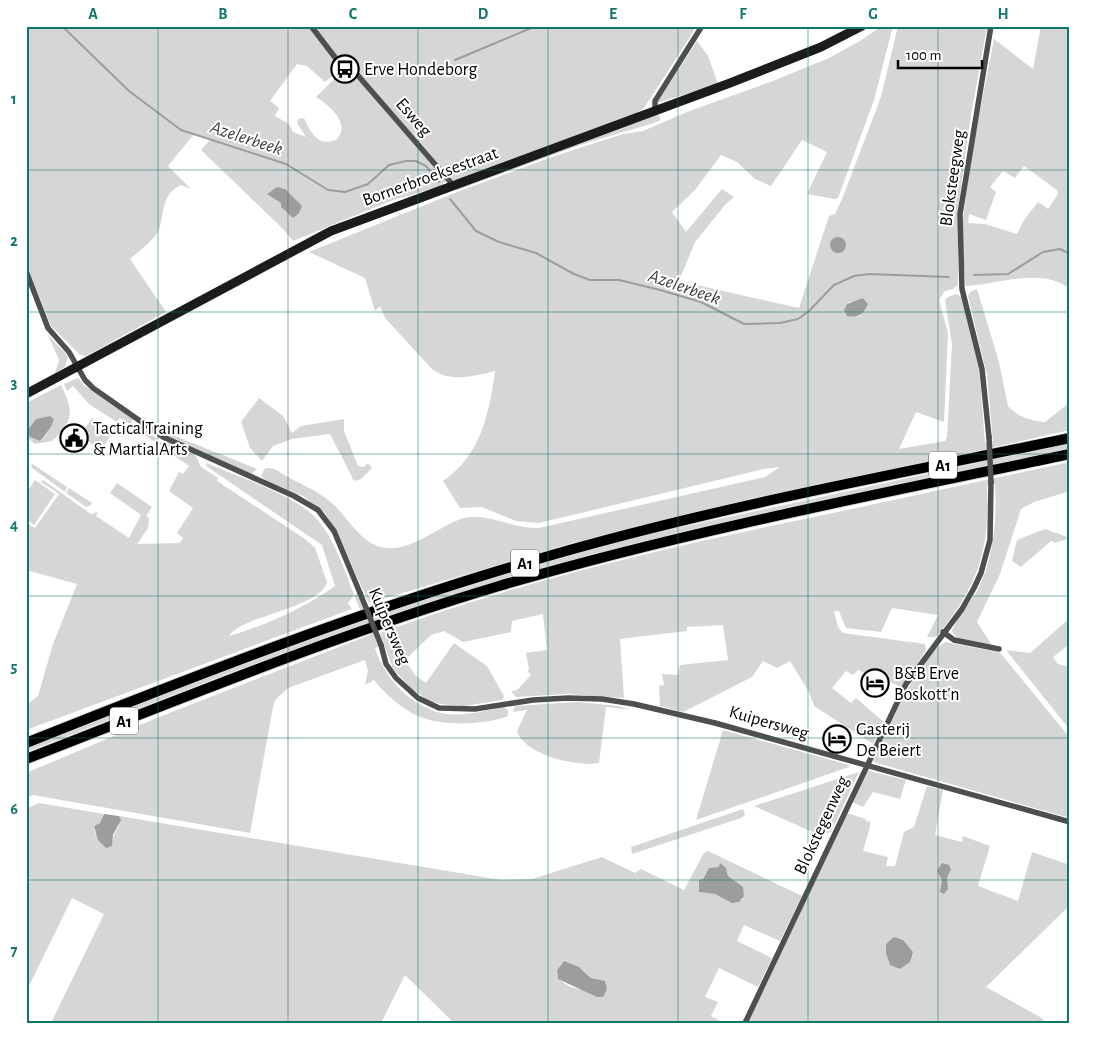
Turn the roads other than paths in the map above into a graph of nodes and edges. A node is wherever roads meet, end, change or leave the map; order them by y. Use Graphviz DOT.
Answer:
graph roads {
  1 [pos="311,26"];
  2 [pos="702,26"];
  3 [pos="862,26"];
  4 [pos="991,26"];
  5 [pos="655,111"];
  6 [pos="453,185"];
  7 [pos="26,271"];
  8 [pos="77,366"];
  9 [pos="26,394"];
  10 [pos="1070,438"];
  11 [pos="1070,454"];
  12 [pos="991,482"];
  13 [pos="943,632"];
  14 [pos="999,649"];
  15 [pos="26,741"];
  16 [pos="26,759"];
  17 [pos="866,765"];
  18 [pos="1070,822"];
  19 [pos="745,1023"];
  1 -- 6 [label="street, Esweg"];
  2 -- 5 [label="street"];
  3 -- 5 [label="main road, Bornerbroeksestraat"];
  4 -- 12 [label="street, Bloksteegweg, bridge"];
  5 -- 6 [label="main road, Bornerbroeksestraat"];
  6 -- 8 [label="main road, Bornerbroeksestraat"];
  7 -- 8 [label="street, Kuipersweg"];
  8 -- 9 [label="main road, Bornerbroeksestraat"];
  8 -- 17 [label="street, Kuipersweg, bridge"];
  10 -- 15 [label="highway, A1"];
  11 -- 16 [label="highway, A1"];
  12 -- 13 [label="street, Blokstegenweg"];
  13 -- 14 [label="street"];
  13 -- 17 [label="street, Blokstegenweg"];
  17 -- 18 [label="street, Kuipersweg"];
  17 -- 19 [label="street, Blokstegenweg"];
}
